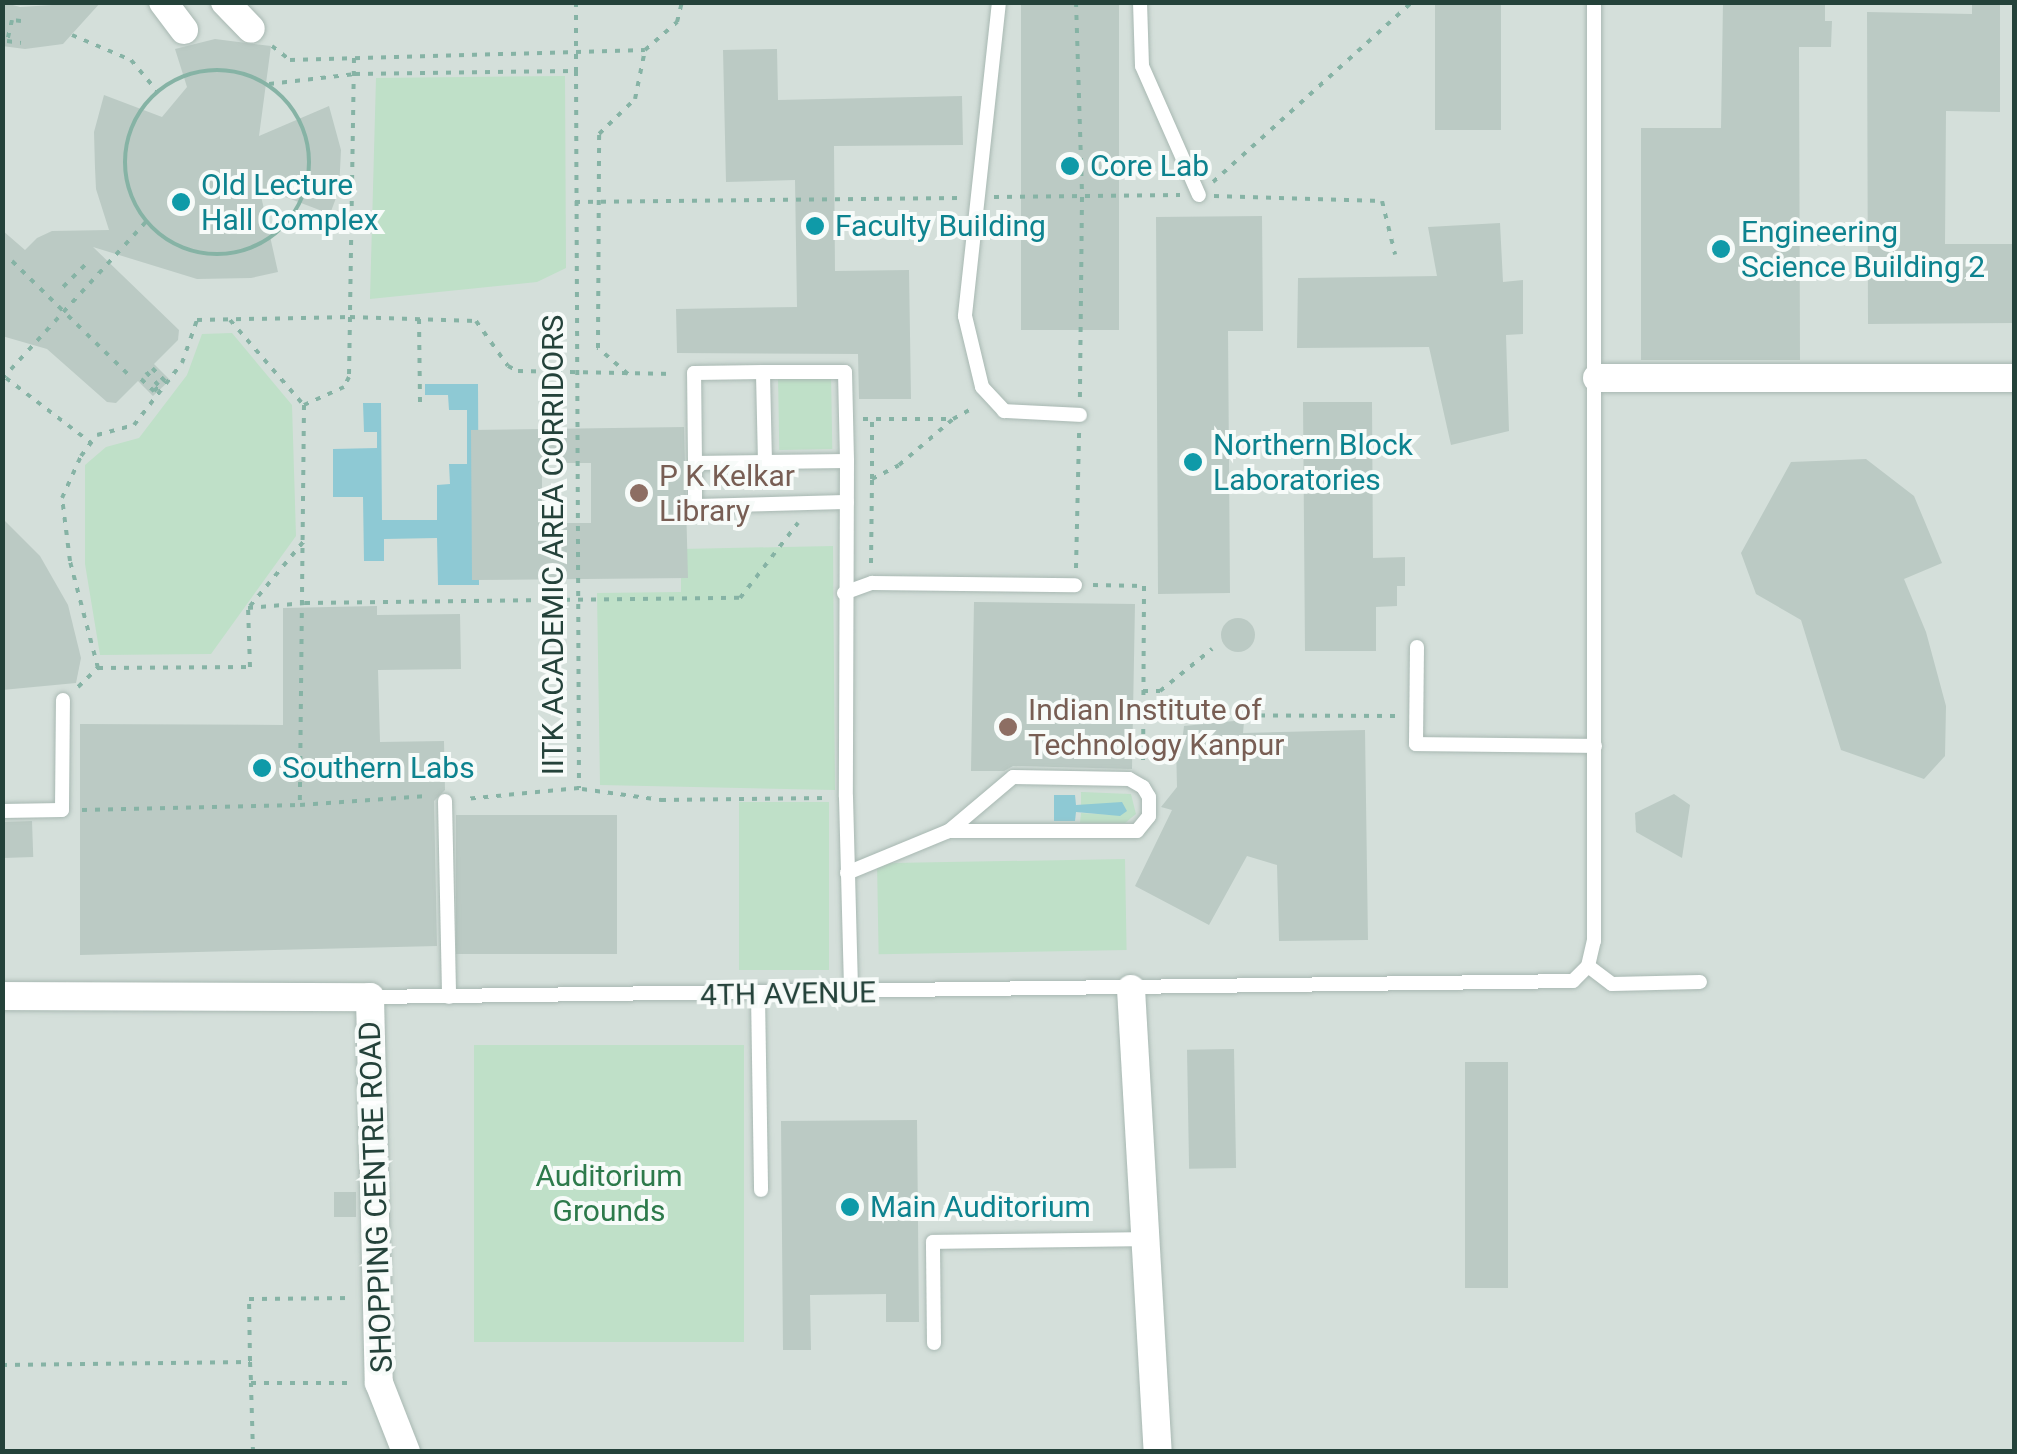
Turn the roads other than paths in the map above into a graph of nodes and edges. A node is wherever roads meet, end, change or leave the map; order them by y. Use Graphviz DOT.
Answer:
graph roads {
  1 [pos="162,2"];
  2 [pos="225,2"];
  3 [pos="999,2"];
  4 [pos="1140,2"];
  5 [pos="1594,2"];
  6 [pos="251,29"];
  7 [pos="184,30"];
  8 [pos="1199,195"];
  9 [pos="763,372"];
  10 [pos="1596,378"];
  11 [pos="2014,378"];
  12 [pos="1080,416"];
  13 [pos="847,461"];
  14 [pos="765,462"];
  15 [pos="695,463"];
  16 [pos="847,502"];
  17 [pos="1075,584"];
  18 [pos="844,593"];
  19 [pos="1417,647"];
  20 [pos="63,700"];
  21 [pos="1595,746"];
  22 [pos="445,801"];
  23 [pos="2,811"];
  24 [pos="949,832"];
  25 [pos="847,873"];
  26 [pos="1588,966"];
  27 [pos="1700,982"];
  28 [pos="1132,989"];
  29 [pos="850,994"];
  30 [pos="758,995"];
  31 [pos="2,996"];
  32 [pos="448,997"];
  33 [pos="370,998"];
  34 [pos="761,1190"];
  35 [pos="1146,1238"];
  36 [pos="934,1343"];
  37 [pos="406,1452"];
  38 [pos="1158,1452"];
  1 -- 7 [label="street"];
  2 -- 6 [label="street"];
  3 -- 12 [label="lane"];
  4 -- 8 [label="lane"];
  5 -- 10 [label="lane"];
  9 -- 13 [label="lane"];
  9 -- 14 [label="lane"];
  9 -- 15 [label="lane"];
  10 -- 11 [label="street"];
  10 -- 21 [label="lane"];
  13 -- 14 [label="lane"];
  13 -- 16 [label="lane"];
  14 -- 15 [label="lane"];
  15 -- 16 [label="lane"];
  16 -- 18 [label="lane"];
  17 -- 18 [label="lane"];
  18 -- 25 [label="lane"];
  19 -- 21 [label="lane"];
  20 -- 23 [label="lane"];
  21 -- 26 [label="lane"];
  22 -- 32 [label="lane"];
  24 -- 24 [label="lane"];
  24 -- 25 [label="lane"];
  25 -- 29 [label="lane"];
  26 -- 27 [label="lane"];
  26 -- 28 [label="lane, 4TH AVENUE"];
  28 -- 29 [label="lane, 4TH AVENUE"];
  28 -- 35 [label="street"];
  29 -- 30 [label="lane, 4TH AVENUE"];
  30 -- 32 [label="lane, 4TH AVENUE"];
  30 -- 34 [label="lane"];
  31 -- 33 [label="street, 4TH AVENUE"];
  32 -- 33 [label="lane, 4TH AVENUE"];
  33 -- 37 [label="street, SHOPPING CENTRE ROAD"];
  35 -- 36 [label="lane"];
  35 -- 38 [label="street"];
}
